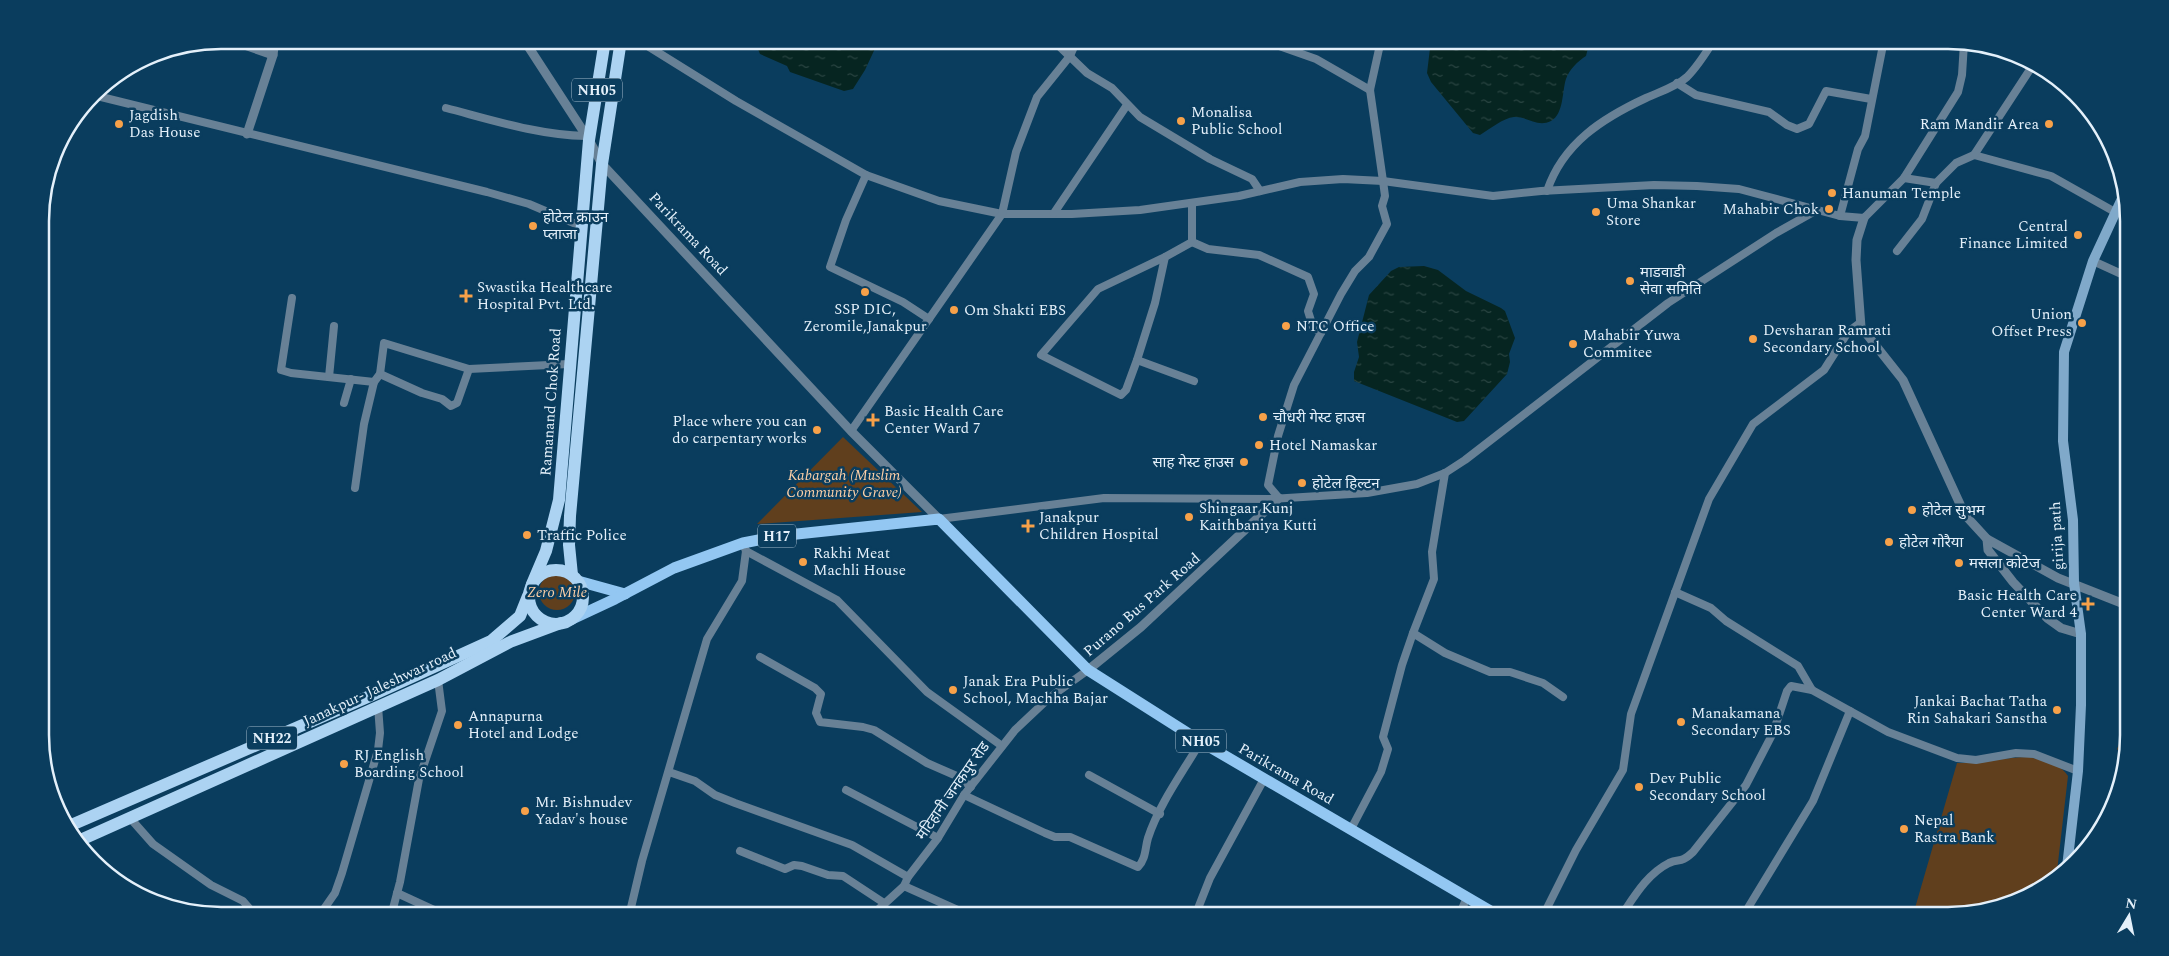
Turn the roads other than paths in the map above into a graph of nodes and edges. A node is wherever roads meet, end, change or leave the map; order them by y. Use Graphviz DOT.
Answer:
graph roads {
  1 [pos="256,49"];
  2 [pos="274,49"];
  3 [pos="530,49"];
  4 [pos="603,49"];
  5 [pos="620,49"];
  6 [pos="653,49"];
  7 [pos="1062,49"];
  8 [pos="1073,49"];
  9 [pos="1288,49"];
  10 [pos="1379,49"];
  11 [pos="1708,49"];
  12 [pos="1882,49"];
  13 [pos="1964,50"];
  14 [pos="273,55"];
  15 [pos="1070,56"];
  16 [pos="2030,70"];
  17 [pos="1677,83"];
  18 [pos="1370,90"];
  19 [pos="101,97"];
  20 [pos="1871,99"];
  21 [pos="1127,105"];
  22 [pos="446,108"];
  23 [pos="247,134"];
  24 [pos="588,138"];
  25 [pos="1974,155"];
  26 [pos="602,164"];
  27 [pos="866,175"];
  28 [pos="1904,178"];
  29 [pos="1383,181"];
  30 [pos="1936,183"];
  31 [pos="1260,191"];
  32 [pos="1547,191"];
  33 [pos="1192,203"];
  34 [pos="2119,204"];
  35 [pos="1817,210"];
  36 [pos="2115,212"];
  37 [pos="1054,213"];
  38 [pos="1002,214"];
  39 [pos="1840,216"];
  40 [pos="1864,218"];
  41 [pos="583,227"];
  42 [pos="1192,242"];
  43 [pos="1897,251"];
  44 [pos="1165,257"];
  45 [pos="2093,261"];
  46 [pos="2120,273"];
  47 [pos="292,298"];
  48 [pos="929,319"];
  49 [pos="1860,323"];
  50 [pos="334,326"];
  51 [pos="1321,332"];
  52 [pos="1137,360"];
  53 [pos="569,364"];
  54 [pos="469,369"];
  55 [pos="380,374"];
  56 [pos="329,377"];
  57 [pos="351,378"];
  58 [pos="1194,381"];
  59 [pos="374,382"];
  60 [pos="344,403"];
  61 [pos="851,431"];
  62 [pos="1445,473"];
  63 [pos="355,488"];
  64 [pos="1279,498"];
  65 [pos="939,519"];
  66 [pos="1987,538"];
  67 [pos="744,547"];
  68 [pos="575,578"];
  69 [pos="2074,583"];
  70 [pos="530,590"];
  71 [pos="1675,592"];
  72 [pos="625,594"];
  73 [pos="2120,602"];
  74 [pos="566,622"];
  75 [pos="1413,633"];
  76 [pos="2081,634"];
  77 [pos="760,657"];
  78 [pos="1088,670"];
  79 [pos="438,680"];
  80 [pos="1812,690"];
  81 [pos="1564,698"];
  82 [pos="378,706"];
  83 [pos="1850,711"];
  84 [pos="1201,742"];
  85 [pos="1002,746"];
  86 [pos="2078,770"];
  87 [pos="669,772"];
  88 [pos="1089,775"];
  89 [pos="1264,779"];
  90 [pos="971,787"];
  91 [pos="846,790"];
  92 [pos="964,795"];
  93 [pos="1160,814"];
  94 [pos="130,818"];
  95 [pos="74,824"];
  96 [pos="1350,828"];
  97 [pos="938,838"];
  98 [pos="83,839"];
  99 [pos="740,850"];
  100 [pos="2068,859"];
  101 [pos="908,877"];
  102 [pos="904,886"];
  103 [pos="397,893"];
  104 [pos="1467,897"];
  105 [pos="884,903"];
  106 [pos="248,907"];
  107 [pos="325,907"];
  108 [pos="393,907"];
  109 [pos="427,907"];
  110 [pos="631,907"];
  111 [pos="880,907"];
  112 [pos="951,907"];
  113 [pos="1199,907"];
  114 [pos="1463,907"];
  115 [pos="1484,907"];
  116 [pos="1548,907"];
  117 [pos="1626,907"];
  118 [pos="1748,907"];
  1 -- 14 [label="street"];
  2 -- 14 [label="street"];
  3 -- 24 [label="street, Parikrama Road"];
  4 -- 24 [label="highway, Ramanand Chok Road / NH05"];
  5 -- 26 [label="highway, Ramanand Chok Road"];
  6 -- 27 [label="street"];
  7 -- 15 [label="street"];
  8 -- 15 [label="street"];
  9 -- 18 [label="street"];
  10 -- 18 [label="street"];
  11 -- 17 [label="street"];
  12 -- 20 [label="street"];
  13 -- 28 [label="street"];
  14 -- 23 [label="street"];
  15 -- 21 [label="street"];
  15 -- 38 [label="street"];
  16 -- 25 [label="street"];
  17 -- 20 [label="street"];
  17 -- 32 [label="street"];
  18 -- 29 [label="street"];
  19 -- 23 [label="street"];
  20 -- 39 [label="street"];
  21 -- 31 [label="street"];
  21 -- 37 [label="street"];
  22 -- 24 [label="street"];
  23 -- 41 [label="street"];
  24 -- 26 [label="street, Parikrama Road / NH05"];
  24 -- 41 [label="highway, Ramanand Chok Road / NH22"];
  25 -- 30 [label="street"];
  25 -- 36 [label="street"];
  26 -- 61 [label="street, Parikrama Road / NH05"];
  26 -- 68 [label="highway, Ramanand Chok Road"];
  27 -- 38 [label="street"];
  27 -- 48 [label="street"];
  28 -- 30 [label="street"];
  28 -- 40 [label="street"];
  29 -- 31 [label="street"];
  29 -- 32 [label="street"];
  29 -- 51 [label="street"];
  30 -- 43 [label="street"];
  31 -- 33 [label="street"];
  32 -- 35 [label="street"];
  33 -- 37 [label="street"];
  33 -- 42 [label="street"];
  34 -- 36 [label="main road, girija path"];
  35 -- 39 [label="street"];
  35 -- 62 [label="street"];
  36 -- 45 [label="main road, girija path"];
  37 -- 38 [label="street"];
  38 -- 48 [label="street"];
  39 -- 40 [label="street"];
  40 -- 49 [label="street"];
  41 -- 53 [label="highway, Ramanand Chok Road / NH22"];
  42 -- 44 [label="street"];
  42 -- 51 [label="street"];
  44 -- 52 [label="street"];
  44 -- 52 [label="street"];
  45 -- 46 [label="street"];
  45 -- 69 [label="main road, girija path"];
  47 -- 56 [label="street"];
  48 -- 61 [label="street"];
  49 -- 66 [label="street"];
  49 -- 71 [label="street"];
  50 -- 56 [label="street"];
  51 -- 64 [label="street"];
  52 -- 58 [label="street"];
  53 -- 54 [label="street"];
  53 -- 70 [label="highway, Ramanand Chok Road / NH22"];
  54 -- 55 [label="street"];
  54 -- 55 [label="street"];
  55 -- 59 [label="street"];
  56 -- 57 [label="street"];
  57 -- 59 [label="street"];
  57 -- 60 [label="street"];
  59 -- 63 [label="street"];
  61 -- 65 [label="street, NH05"];
  62 -- 64 [label="street"];
  62 -- 75 [label="street"];
  64 -- 65 [label="street"];
  64 -- 78 [label="street, Purano Bus Park Road"];
  65 -- 67 [label="main road, H17"];
  65 -- 78 [label="main road, Parikrama Road / NH05"];
  66 -- 69 [label="street"];
  66 -- 76 [label="street"];
  67 -- 72 [label="main road, H17"];
  67 -- 85 [label="street"];
  67 -- 87 [label="street"];
  68 -- 70 [label="highway"];
  68 -- 72 [label="main road"];
  68 -- 74 [label="highway"];
  69 -- 73 [label="street"];
  69 -- 76 [label="main road, girija path"];
  70 -- 74 [label="highway"];
  70 -- 95 [label="highway, Janakpur- Jaleshwar road / NH22"];
  71 -- 80 [label="street"];
  71 -- 116 [label="street"];
  72 -- 74 [label="main road, H17"];
  74 -- 79 [label="highway, Janakpur- Jaleshwar road / NH22"];
  75 -- 81 [label="street"];
  75 -- 96 [label="street"];
  76 -- 86 [label="main road, girija path"];
  77 -- 90 [label="street"];
  78 -- 84 [label="main road, Parikrama Road / NH05"];
  78 -- 85 [label="street, मटिहानी जनकपुर रोड"];
  79 -- 82 [label="highway, Janakpur- Jaleshwar road / NH22"];
  79 -- 103 [label="street"];
  80 -- 83 [label="street"];
  80 -- 117 [label="street"];
  82 -- 94 [label="highway, Janakpur- Jaleshwar road / NH22"];
  82 -- 107 [label="street"];
  83 -- 86 [label="street"];
  83 -- 118 [label="street"];
  84 -- 89 [label="main road, Parikrama Road / NH05"];
  84 -- 93 [label="street"];
  85 -- 90 [label="street, मटिहानी जनकपुर रोड"];
  86 -- 100 [label="main road, girija path"];
  87 -- 101 [label="street"];
  87 -- 110 [label="street"];
  88 -- 93 [label="street"];
  89 -- 96 [label="main road, Parikrama Road / NH05"];
  89 -- 113 [label="street"];
  90 -- 92 [label="street, मटिहानी जनकपुर रोड"];
  91 -- 97 [label="street"];
  92 -- 93 [label="street"];
  92 -- 97 [label="street, मटिहानी जनकपुर रोड"];
  94 -- 98 [label="highway, Janakpur- Jaleshwar road / NH22"];
  94 -- 106 [label="street"];
  96 -- 104 [label="main road, Parikrama Road / NH05"];
  97 -- 101 [label="street, मटिहानी जनकपुर रोड"];
  99 -- 105 [label="street"];
  101 -- 102 [label="street, मटिहानी जनकपुर रोड"];
  102 -- 105 [label="street, मटिहानी जनकपुर रोड"];
  102 -- 112 [label="street"];
  103 -- 108 [label="street"];
  103 -- 109 [label="street"];
  104 -- 114 [label="street"];
  104 -- 115 [label="main road, Parikrama Road / NH05"];
  105 -- 111 [label="street, मटिहानी जनकपुर रोड"];
}
